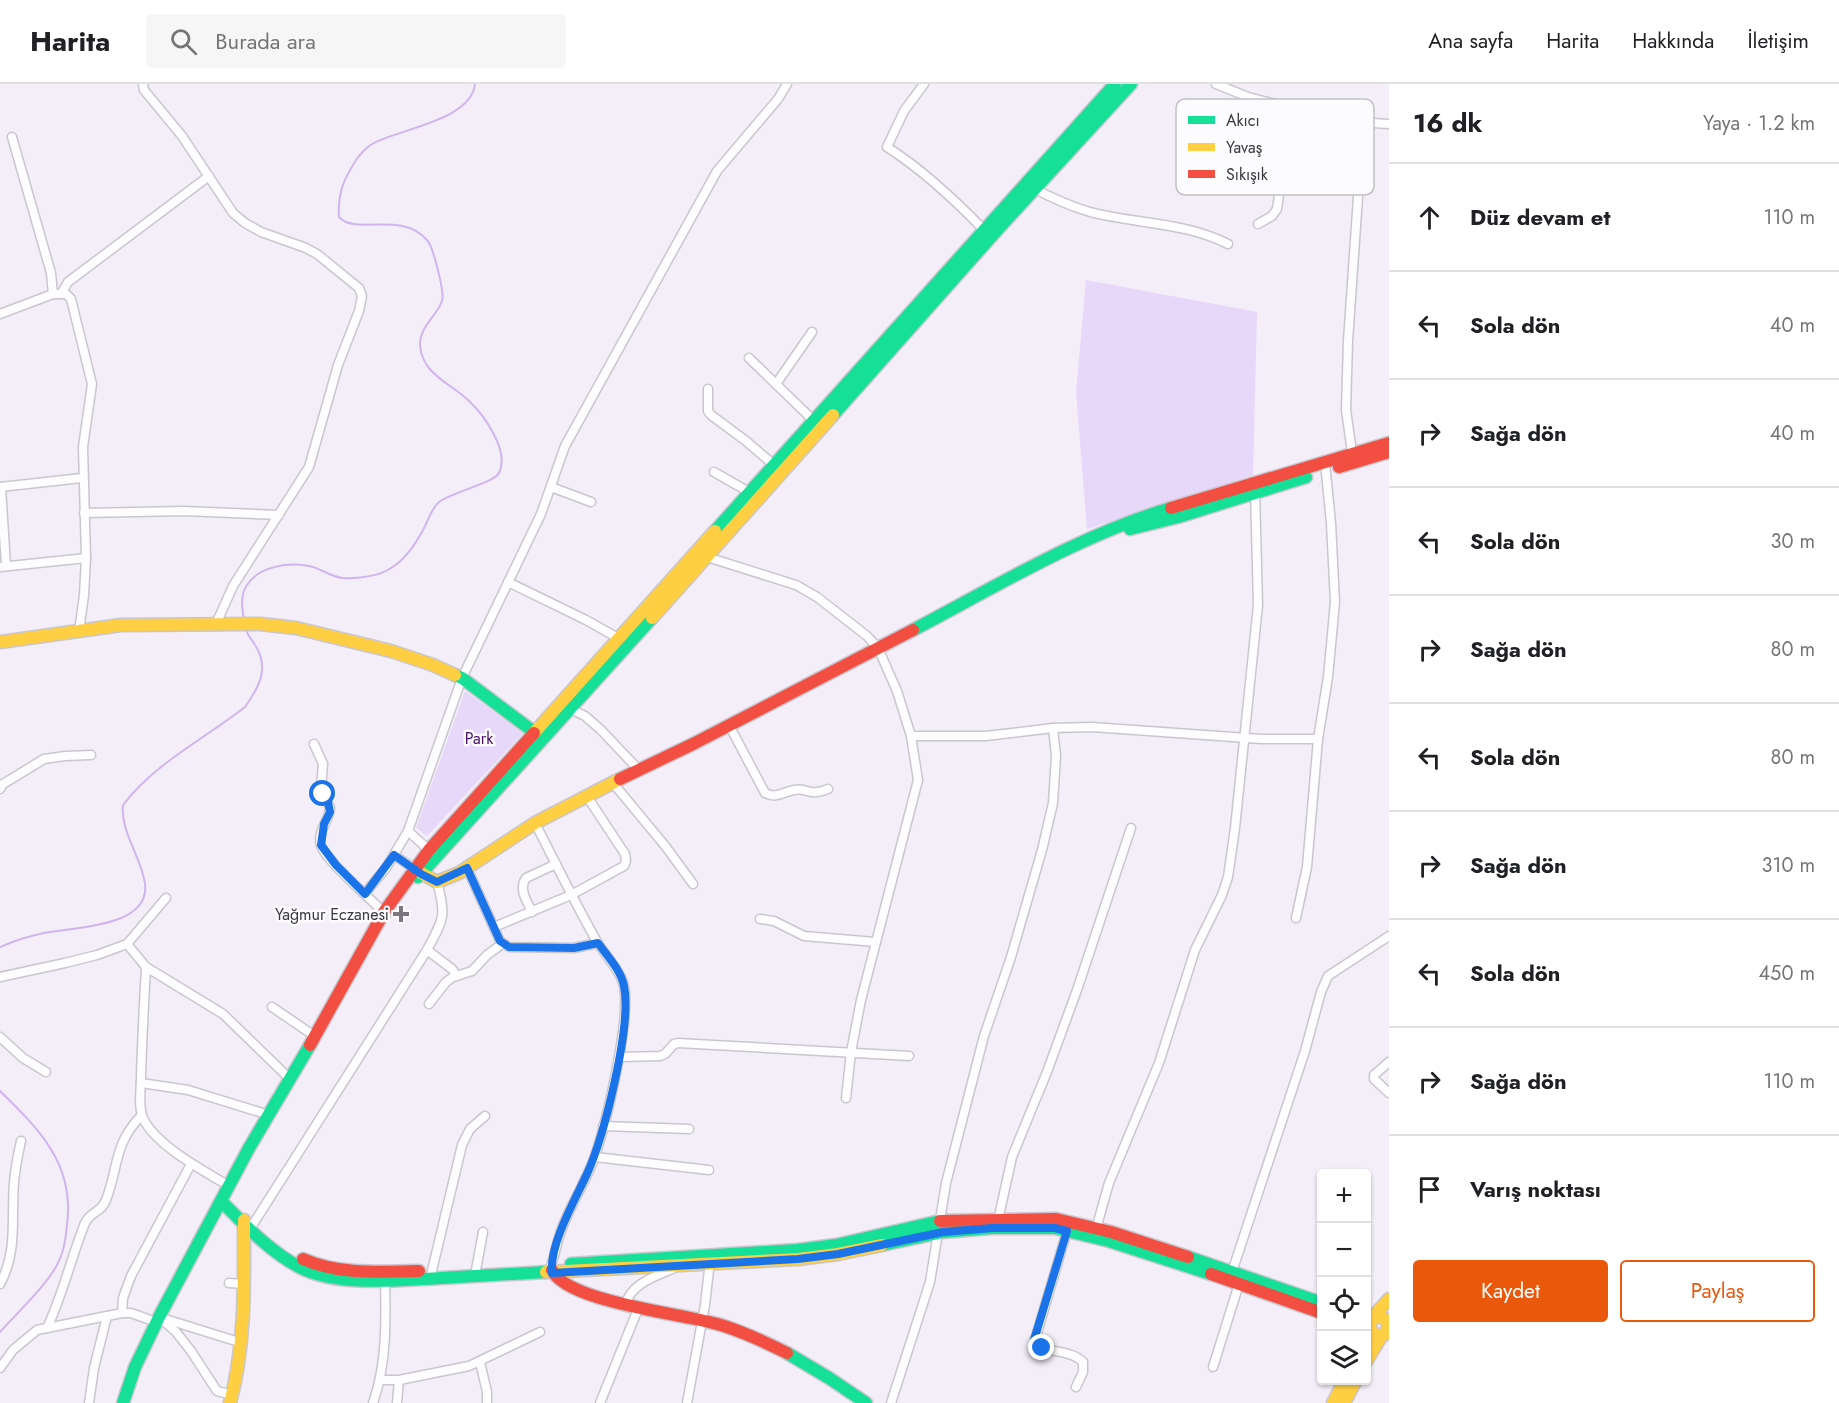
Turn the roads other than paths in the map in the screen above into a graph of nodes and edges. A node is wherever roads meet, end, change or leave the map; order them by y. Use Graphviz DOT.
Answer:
graph roads {
  1 [pos="143,84"];
  2 [pos="787,84"];
  3 [pos="924,84"];
  4 [pos="1115,84"];
  5 [pos="1131,84"];
  6 [pos="1216,84"];
  7 [pos="1248,97"];
  8 [pos="1256,99"];
  9 [pos="1374,123"];
  10 [pos="1389,124"];
  11 [pos="12,137"];
  12 [pos="209,176"];
  13 [pos="1031,187"];
  14 [pos="1279,195"];
  15 [pos="1358,197"];
  16 [pos="1258,224"];
  17 [pos="984,230"];
  18 [pos="1228,244"];
  19 [pos="57,294"];
  20 [pos="0,314"];
  21 [pos="812,332"];
  22 [pos="749,358"];
  23 [pos="776,384"];
  24 [pos="708,389"];
  25 [pos="813,420"];
  26 [pos="1389,443"];
  27 [pos="1389,452"];
  28 [pos="1353,458"];
  29 [pos="774,465"];
  30 [pos="1326,467"];
  31 [pos="714,472"];
  32 [pos="82,478"];
  33 [pos="0,487"];
  34 [pos="550,487"];
  35 [pos="1255,488"];
  36 [pos="749,492"];
  37 [pos="591,502"];
  38 [pos="84,513"];
  39 [pos="279,515"];
  40 [pos="701,554"];
  41 [pos="87,558"];
  42 [pos="3,566"];
  43 [pos="508,582"];
  44 [pos="216,624"];
  45 [pos="79,631"];
  46 [pos="618,638"];
  47 [pos="0,642"];
  48 [pos="878,648"];
  49 [pos="462,678"];
  50 [pos="565,706"];
  51 [pos="729,725"];
  52 [pos="1053,728"];
  53 [pos="534,732"];
  54 [pos="911,736"];
  55 [pos="1245,738"];
  56 [pos="1317,739"];
  57 [pos="314,744"];
  58 [pos="91,755"];
  59 [pos="639,770"];
  60 [pos="613,783"];
  61 [pos="0,789"];
  62 [pos="828,789"];
  63 [pos="586,795"];
  64 [pos="535,823"];
  65 [pos="1131,828"];
  66 [pos="408,831"];
  67 [pos="429,850"];
  68 [pos="394,855"];
  69 [pos="556,864"];
  70 [pos="467,868"];
  71 [pos="418,871"];
  72 [pos="437,882"];
  73 [pos="693,884"];
  74 [pos="365,894"];
  75 [pos="571,895"];
  76 [pos="166,898"];
  77 [pos="532,912"];
  78 [pos="386,914"];
  79 [pos="1296,918"];
  80 [pos="760,919"];
  81 [pos="494,927"];
  82 [pos="1389,936"];
  83 [pos="875,942"];
  84 [pos="598,943"];
  85 [pos="127,944"];
  86 [pos="502,944"];
  87 [pos="427,950"];
  88 [pos="146,967"];
  89 [pos="457,976"];
  90 [pos="0,977"];
  91 [pos="429,1004"];
  92 [pos="272,1007"];
  93 [pos="0,1037"];
  94 [pos="316,1037"];
  95 [pos="851,1052"];
  96 [pos="909,1056"];
  97 [pos="619,1057"];
  98 [pos="1389,1062"];
  99 [pos="46,1072"];
  100 [pos="291,1080"];
  101 [pos="141,1083"];
  102 [pos="1389,1093"];
  103 [pos="846,1098"];
  104 [pos="142,1115"];
  105 [pos="269,1115"];
  106 [pos="485,1116"];
  107 [pos="603,1126"];
  108 [pos="689,1129"];
  109 [pos="21,1141"];
  110 [pos="595,1157"];
  111 [pos="191,1164"];
  112 [pos="709,1170"];
  113 [pos="229,1186"];
  114 [pos="221,1201"];
  115 [pos="248,1223"];
  116 [pos="997,1223"];
  117 [pos="940,1227"];
  118 [pos="1096,1229"];
  119 [pos="1067,1231"];
  120 [pos="483,1232"];
  121 [pos="710,1259"];
  122 [pos="677,1266"];
  123 [pos="581,1268"];
  124 [pos="552,1269"];
  125 [pos="476,1270"];
  126 [pos="1232,1272"];
  127 [pos="2,1275"];
  128 [pos="430,1275"];
  129 [pos="385,1276"];
  130 [pos="229,1283"];
  131 [pos="0,1284"];
  132 [pos="245,1284"];
  133 [pos="1239,1284"];
  134 [pos="578,1289"];
  135 [pos="1389,1299"];
  136 [pos="1317,1301"];
  137 [pos="625,1305"];
  138 [pos="638,1309"];
  139 [pos="1317,1311"];
  140 [pos="122,1313"];
  141 [pos="107,1316"];
  142 [pos="157,1319"];
  143 [pos="703,1320"];
  144 [pos="1377,1326"];
  145 [pos="47,1328"];
  146 [pos="540,1332"];
  147 [pos="242,1343"];
  148 [pos="1371,1346"];
  149 [pos="480,1362"];
  150 [pos="1214,1367"];
  151 [pos="0,1368"];
  152 [pos="381,1380"];
  153 [pos="399,1380"];
  154 [pos="1342,1385"];
  155 [pos="1353,1385"];
  156 [pos="1076,1387"];
  157 [pos="231,1399"];
  158 [pos="89,1403"];
  159 [pos="123,1403"];
  160 [pos="373,1403"];
  161 [pos="397,1403"];
  162 [pos="487,1403"];
  163 [pos="600,1403"];
  164 [pos="687,1403"];
  165 [pos="866,1403"];
  166 [pos="891,1403"];
  167 [pos="1333,1403"];
  168 [pos="1344,1403"];
  1 -- 12 [label="street"];
  2 -- 34 [label="street"];
  3 -- 17 [label="street"];
  4 -- 13 [label="street"];
  5 -- 13 [label="street"];
  6 -- 7 [label="street"];
  7 -- 8 [label="street"];
  9 -- 10 [label="street"];
  11 -- 19 [label="street"];
  12 -- 19 [label="street"];
  12 -- 39 [label="street"];
  13 -- 17 [label="street"];
  13 -- 18 [label="street"];
  13 -- 40 [label="street"];
  14 -- 16 [label="street"];
  15 -- 28 [label="street"];
  17 -- 25 [label="street"];
  19 -- 20 [label="street"];
  19 -- 32 [label="street"];
  21 -- 23 [label="street"];
  22 -- 23 [label="street"];
  23 -- 25 [label="street"];
  24 -- 29 [label="street"];
  25 -- 29 [label="street"];
  26 -- 28 [label="street"];
  27 -- 28 [label="street"];
  28 -- 30 [label="street"];
  29 -- 36 [label="street"];
  30 -- 35 [label="street"];
  30 -- 56 [label="street"];
  31 -- 36 [label="street"];
  32 -- 33 [label="street"];
  32 -- 38 [label="street"];
  33 -- 42 [label="street"];
  34 -- 37 [label="street"];
  34 -- 43 [label="street"];
  35 -- 48 [label="street"];
  35 -- 55 [label="street"];
  36 -- 40 [label="street"];
  38 -- 39 [label="street"];
  38 -- 41 [label="street"];
  39 -- 44 [label="street"];
  40 -- 46 [label="street"];
  40 -- 48 [label="street"];
  40 -- 50 [label="street"];
  41 -- 42 [label="street"];
  41 -- 45 [label="street"];
  43 -- 46 [label="street"];
  43 -- 49 [label="street"];
  44 -- 45 [label="street"];
  44 -- 49 [label="street"];
  45 -- 47 [label="street"];
  46 -- 50 [label="street"];
  48 -- 51 [label="street"];
  48 -- 54 [label="street"];
  49 -- 53 [label="street"];
  49 -- 66 [label="street"];
  50 -- 53 [label="street"];
  50 -- 59 [label="street"];
  50 -- 71 [label="street"];
  51 -- 59 [label="street"];
  51 -- 62 [label="street"];
  52 -- 54 [label="street"];
  52 -- 55 [label="street"];
  52 -- 117 [label="street"];
  53 -- 67 [label="street"];
  54 -- 83 [label="street"];
  55 -- 56 [label="street"];
  55 -- 118 [label="street"];
  56 -- 79 [label="street"];
  57 -- 74 [label="street"];
  58 -- 61 [label="street"];
  59 -- 60 [label="street"];
  60 -- 63 [label="street"];
  60 -- 73 [label="street"];
  63 -- 64 [label="street"];
  63 -- 75 [label="street"];
  64 -- 69 [label="street"];
  64 -- 70 [label="street"];
  65 -- 116 [label="street"];
  66 -- 67 [label="street"];
  66 -- 68 [label="street"];
  67 -- 71 [label="street"];
  68 -- 71 [label="street"];
  68 -- 74 [label="street"];
  69 -- 75 [label="street"];
  69 -- 77 [label="street"];
  70 -- 72 [label="street"];
  70 -- 81 [label="street"];
  71 -- 72 [label="street"];
  71 -- 78 [label="street"];
  72 -- 87 [label="street"];
  74 -- 78 [label="street"];
  75 -- 77 [label="street"];
  75 -- 84 [label="street"];
  76 -- 85 [label="street"];
  77 -- 81 [label="street"];
  78 -- 94 [label="street"];
  80 -- 83 [label="street"];
  81 -- 86 [label="street"];
  82 -- 126 [label="street"];
  83 -- 95 [label="street"];
  84 -- 86 [label="street"];
  84 -- 97 [label="street"];
  85 -- 88 [label="street"];
  85 -- 90 [label="street"];
  86 -- 89 [label="street"];
  87 -- 89 [label="street"];
  87 -- 115 [label="street"];
  88 -- 100 [label="street"];
  88 -- 101 [label="street"];
  89 -- 91 [label="street"];
  92 -- 94 [label="street"];
  93 -- 99 [label="street"];
  94 -- 100 [label="street"];
  95 -- 96 [label="street"];
  95 -- 97 [label="street"];
  95 -- 103 [label="street"];
  97 -- 107 [label="street"];
  98 -- 102 [label="street"];
  100 -- 105 [label="street"];
  101 -- 104 [label="street"];
  101 -- 105 [label="street"];
  104 -- 111 [label="street"];
  104 -- 145 [label="street"];
  105 -- 113 [label="street"];
  106 -- 128 [label="street"];
  107 -- 108 [label="street"];
  107 -- 110 [label="street"];
  109 -- 127 [label="street"];
  110 -- 112 [label="street"];
  110 -- 124 [label="street"];
  111 -- 113 [label="street"];
  111 -- 140 [label="street"];
  113 -- 114 [label="street"];
  114 -- 115 [label="street"];
  114 -- 142 [label="street"];
  115 -- 129 [label="street"];
  115 -- 132 [label="street"];
  116 -- 117 [label="street"];
  116 -- 118 [label="street"];
  116 -- 119 [label="street"];
  117 -- 121 [label="street"];
  117 -- 166 [label="street"];
  118 -- 126 [label="street"];
  119 -- 133 [label="street"];
  119 -- 156 [label="street"];
  120 -- 125 [label="street"];
  121 -- 122 [label="street"];
  121 -- 123 [label="street"];
  121 -- 143 [label="street"];
  122 -- 123 [label="street"];
  122 -- 137 [label="street"];
  123 -- 124 [label="street"];
  123 -- 134 [label="street"];
  124 -- 125 [label="street"];
  124 -- 128 [label="street"];
  124 -- 134 [label="street"];
  125 -- 128 [label="street"];
  126 -- 136 [label="street"];
  127 -- 131 [label="street"];
  128 -- 129 [label="street"];
  129 -- 152 [label="street"];
  130 -- 132 [label="street"];
  132 -- 147 [label="street"];
  133 -- 139 [label="street"];
  133 -- 150 [label="street"];
  134 -- 137 [label="street"];
  135 -- 144 [label="street"];
  137 -- 138 [label="street"];
  138 -- 143 [label="street"];
  138 -- 163 [label="street"];
  140 -- 141 [label="street"];
  140 -- 142 [label="street"];
  141 -- 145 [label="street"];
  141 -- 158 [label="street"];
  142 -- 147 [label="street"];
  142 -- 157 [label="street"];
  142 -- 159 [label="street"];
  143 -- 164 [label="street"];
  143 -- 165 [label="street"];
  144 -- 148 [label="street"];
  145 -- 151 [label="street"];
  146 -- 149 [label="street"];
  147 -- 157 [label="street"];
  149 -- 153 [label="street"];
  149 -- 162 [label="street"];
  152 -- 153 [label="street"];
  152 -- 160 [label="street"];
  153 -- 161 [label="street"];
  154 -- 167 [label="street"];
  155 -- 168 [label="street"];
}
